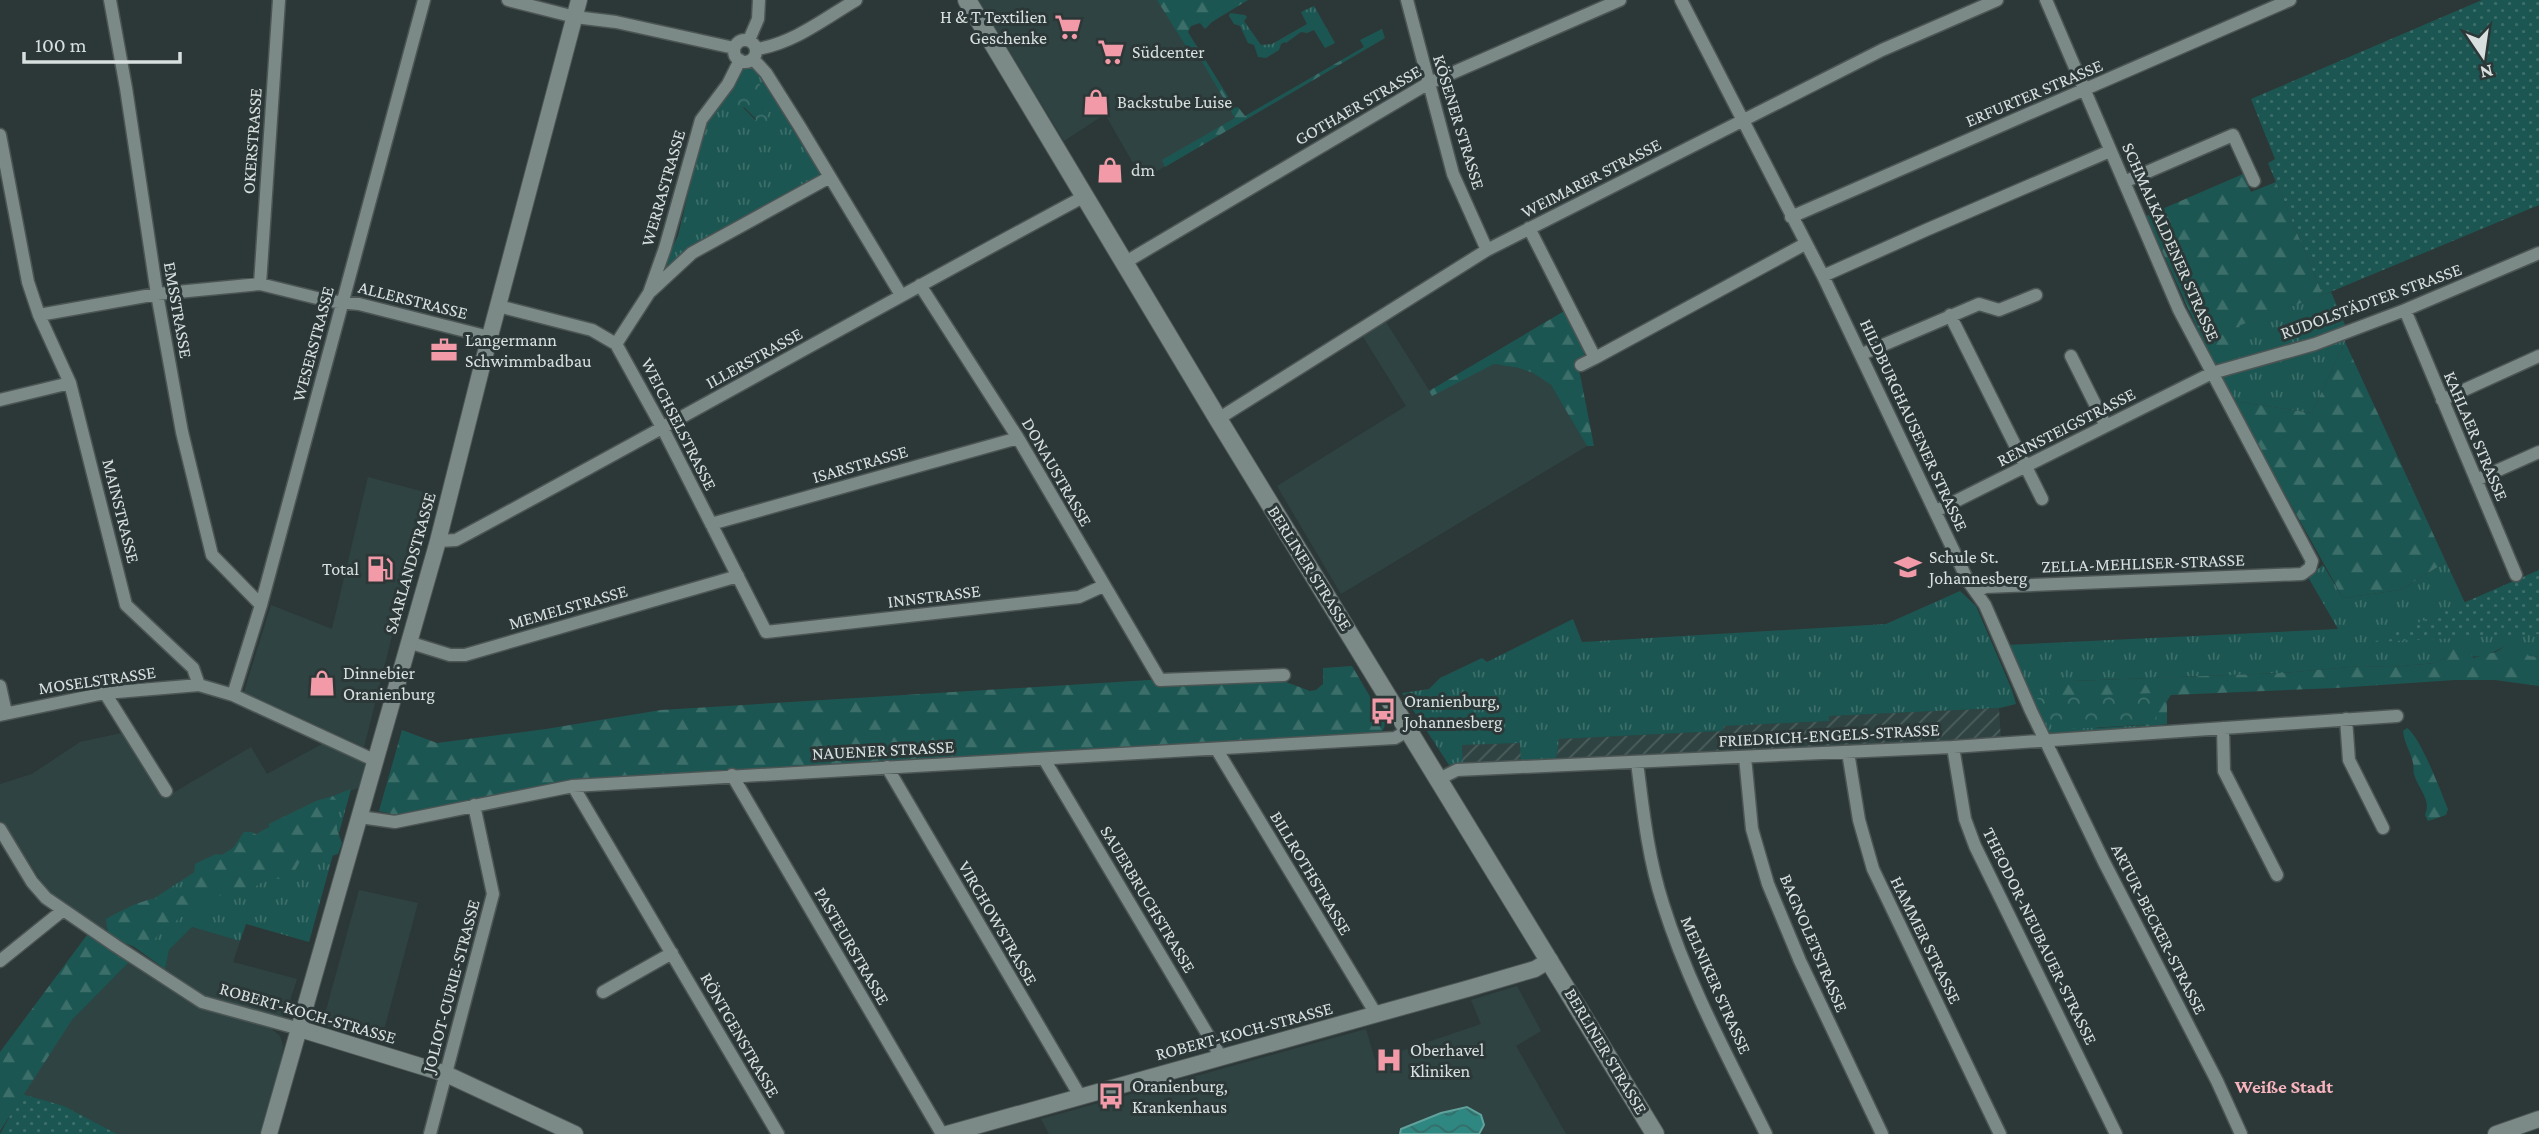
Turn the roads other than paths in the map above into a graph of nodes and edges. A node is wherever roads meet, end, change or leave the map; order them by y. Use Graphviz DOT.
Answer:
graph roads {
  1 [pos="110,0"];
  2 [pos="279,0"];
  3 [pos="424,0"];
  4 [pos="508,0"];
  5 [pos="579,0"];
  6 [pos="759,0"];
  7 [pos="856,0"];
  8 [pos="967,0"];
  9 [pos="1407,0"];
  10 [pos="1620,0"];
  11 [pos="1681,0"];
  12 [pos="1997,0"];
  13 [pos="2046,0"];
  14 [pos="2290,0"];
  15 [pos="575,17"];
  16 [pos="747,51"];
  17 [pos="1427,84"];
  18 [pos="2084,90"];
  19 [pos="1744,120"];
  20 [pos="0,135"];
  21 [pos="2110,151"];
  22 [pos="830,177"];
  23 [pos="2255,181"];
  24 [pos="2124,182"];
  25 [pos="1085,196"];
  26 [pos="1791,217"];
  27 [pos="1529,228"];
  28 [pos="1805,244"];
  29 [pos="1487,250"];
  30 [pos="2539,253"];
  31 [pos="1124,264"];
  32 [pos="1824,276"];
  33 [pos="260,284"];
  34 [pos="920,285"];
  35 [pos="649,293"];
  36 [pos="157,295"];
  37 [pos="901,295"];
  38 [pos="2036,295"];
  39 [pos="343,301"];
  40 [pos="498,306"];
  41 [pos="2405,310"];
  42 [pos="39,315"];
  43 [pos="1950,315"];
  44 [pos="489,337"];
  45 [pos="616,344"];
  46 [pos="1861,354"];
  47 [pos="2071,356"];
  48 [pos="2539,356"];
  49 [pos="1595,358"];
  50 [pos="1581,365"];
  51 [pos="2213,373"];
  52 [pos="70,383"];
  53 [pos="0,400"];
  54 [pos="2442,400"];
  55 [pos="1219,419"];
  56 [pos="2106,426"];
  57 [pos="663,429"];
  58 [pos="1018,438"];
  59 [pos="2539,452"];
  60 [pos="2026,466"];
  61 [pos="2476,480"];
  62 [pos="2042,499"];
  63 [pos="1936,511"];
  64 [pos="711,524"];
  65 [pos="438,541"];
  66 [pos="2310,568"];
  67 [pos="2516,575"];
  68 [pos="738,576"];
  69 [pos="1103,586"];
  70 [pos="1977,592"];
  71 [pos="261,604"];
  72 [pos="766,632"];
  73 [pos="408,642"];
  74 [pos="1284,675"];
  75 [pos="199,685"];
  76 [pos="0,686"];
  77 [pos="105,693"];
  78 [pos="233,695"];
  79 [pos="3,714"];
  80 [pos="2397,716"];
  81 [pos="2346,719"];
  82 [pos="2223,728"];
  83 [pos="1409,730"];
  84 [pos="2045,740"];
  85 [pos="1953,747"];
  86 [pos="1217,750"];
  87 [pos="1848,752"];
  88 [pos="1745,757"];
  89 [pos="1044,759"];
  90 [pos="376,761"];
  91 [pos="1637,762"];
  92 [pos="887,768"];
  93 [pos="732,775"];
  94 [pos="1439,779"];
  95 [pos="573,786"];
  96 [pos="166,791"];
  97 [pos="474,805"];
  98 [pos="360,817"];
  99 [pos="2383,828"];
  100 [pos="0,829"];
  101 [pos="2277,875"];
  102 [pos="62,911"];
  103 [pos="672,953"];
  104 [pos="1550,960"];
  105 [pos="0,961"];
  106 [pos="603,992"];
  107 [pos="1376,1014"];
  108 [pos="300,1029"];
  109 [pos="1221,1057"];
  110 [pos="446,1074"];
  111 [pos="1080,1096"];
  112 [pos="2539,1119"];
  113 [pos="1650,1132"];
  114 [pos="269,1134"];
  115 [pos="430,1134"];
  116 [pos="575,1134"];
  117 [pos="778,1134"];
  118 [pos="944,1134"];
  119 [pos="1766,1134"];
  120 [pos="1882,1134"];
  121 [pos="2000,1134"];
  122 [pos="2116,1134"];
  123 [pos="2242,1134"];
  124 [pos="2496,1134"];
  1 -- 36 [label="street, EMSSTRASSE"];
  2 -- 33 [label="street, OKERSTRASSE"];
  3 -- 39 [label="street, WESERSTRASSE"];
  4 -- 15 [label="street"];
  5 -- 15 [label="street, SAARLANDSTRASSE"];
  6 -- 16 [label="street, WERRASTRASSE"];
  7 -- 16 [label="street"];
  8 -- 25 [label="main road, BERLINER STRASSE"];
  9 -- 17 [label="street, KÖSENER STRASSE"];
  10 -- 17 [label="street, GOTHAER STRASSE"];
  11 -- 19 [label="street, HILDBURGHAUSENER STRASSE"];
  12 -- 19 [label="street, WEIMARER STRASSE"];
  13 -- 18 [label="street, SCHMALKALDENER STRASSE"];
  14 -- 18 [label="street, ERFURTER STRASSE"];
  15 -- 16 [label="street"];
  15 -- 40 [label="street, SAARLANDSTRASSE"];
  16 -- 22 [label="street"];
  16 -- 35 [label="street, WERRASTRASSE"];
  17 -- 29 [label="street, KÖSENER STRASSE"];
  17 -- 31 [label="street, GOTHAER STRASSE"];
  18 -- 21 [label="street, SCHMALKALDENER STRASSE"];
  18 -- 26 [label="street, ERFURTER STRASSE"];
  19 -- 26 [label="street, HILDBURGHAUSENER STRASSE"];
  19 -- 27 [label="street, WEIMARER STRASSE"];
  20 -- 42 [label="street, MAINSTRASSE"];
  21 -- 24 [label="street, SCHMALKALDENER STRASSE"];
  21 -- 32 [label="street"];
  22 -- 35 [label="street, WERRASTRASSE"];
  22 -- 37 [label="street"];
  23 -- 24 [label="street"];
  24 -- 51 [label="street, SCHMALKALDENER STRASSE"];
  25 -- 31 [label="main road, BERLINER STRASSE"];
  25 -- 34 [label="street, ILLERSTRASSE"];
  26 -- 28 [label="street, HILDBURGHAUSENER STRASSE"];
  27 -- 29 [label="street, WEIMARER STRASSE"];
  27 -- 49 [label="street"];
  28 -- 32 [label="street, HILDBURGHAUSENER STRASSE"];
  28 -- 49 [label="street"];
  29 -- 55 [label="street, WEIMARER STRASSE"];
  30 -- 41 [label="street, RUDOLSTÄDTER STRASSE"];
  31 -- 55 [label="main road, BERLINER STRASSE"];
  32 -- 46 [label="street, HILDBURGHAUSENER STRASSE"];
  33 -- 36 [label="street, ALLERSTRASSE"];
  33 -- 39 [label="street, ALLERSTRASSE"];
  34 -- 37 [label="street, ILLERSTRASSE"];
  34 -- 58 [label="street, DONAUSTRASSE"];
  35 -- 45 [label="street, WERRASTRASSE"];
  36 -- 42 [label="street, ALLERSTRASSE"];
  36 -- 71 [label="street, EMSSTRASSE"];
  37 -- 57 [label="street, ILLERSTRASSE"];
  38 -- 43 [label="street"];
  39 -- 44 [label="street, ALLERSTRASSE"];
  39 -- 71 [label="street, WESERSTRASSE"];
  40 -- 44 [label="street, SAARLANDSTRASSE"];
  40 -- 45 [label="street"];
  41 -- 51 [label="street, RUDOLSTÄDTER STRASSE"];
  41 -- 54 [label="street, KAHLAER STRASSE"];
  42 -- 52 [label="street, MAINSTRASSE"];
  43 -- 46 [label="street"];
  43 -- 60 [label="street"];
  44 -- 65 [label="street, SAARLANDSTRASSE"];
  45 -- 57 [label="street, WEICHSELSTRASSE"];
  46 -- 63 [label="street, HILDBURGHAUSENER STRASSE"];
  47 -- 56 [label="street"];
  48 -- 54 [label="street"];
  49 -- 50 [label="street"];
  51 -- 56 [label="street, RENNSTEIGSTRASSE"];
  51 -- 66 [label="street, SCHMALKALDENER STRASSE"];
  52 -- 53 [label="street"];
  52 -- 75 [label="street, MAINSTRASSE"];
  54 -- 61 [label="street, KAHLAER STRASSE"];
  55 -- 83 [label="main road, BERLINER STRASSE"];
  56 -- 60 [label="street, RENNSTEIGSTRASSE"];
  57 -- 64 [label="street, WEICHSELSTRASSE"];
  57 -- 65 [label="street, ILLERSTRASSE"];
  58 -- 64 [label="street, ISARSTRASSE"];
  58 -- 69 [label="street, DONAUSTRASSE"];
  59 -- 61 [label="street"];
  60 -- 62 [label="street"];
  60 -- 63 [label="street, RENNSTEIGSTRASSE"];
  61 -- 67 [label="street, KAHLAER STRASSE"];
  63 -- 70 [label="street, HILDBURGHAUSENER STRASSE"];
  64 -- 68 [label="street, WEICHSELSTRASSE"];
  65 -- 73 [label="street, SAARLANDSTRASSE"];
  66 -- 70 [label="street, ZELLA-MEHLISER-STRASSE"];
  68 -- 72 [label="street, WEICHSELSTRASSE"];
  68 -- 73 [label="street, MEMELSTRASSE"];
  69 -- 72 [label="street, INNSTRASSE"];
  69 -- 74 [label="street, DONAUSTRASSE"];
  70 -- 84 [label="street, HILDBURGHAUSENER STRASSE"];
  71 -- 78 [label="street, WESERSTRASSE"];
  73 -- 90 [label="street, SAARLANDSTRASSE"];
  75 -- 77 [label="street, MOSELSTRASSE"];
  75 -- 78 [label="street"];
  76 -- 79 [label="street"];
  77 -- 79 [label="street, MOSELSTRASSE"];
  77 -- 96 [label="street"];
  78 -- 90 [label="street"];
  80 -- 81 [label="street, FRIEDRICH-ENGELS-STRASSE"];
  81 -- 82 [label="street, FRIEDRICH-ENGELS-STRASSE"];
  81 -- 99 [label="street"];
  82 -- 84 [label="street, FRIEDRICH-ENGELS-STRASSE"];
  82 -- 101 [label="street"];
  83 -- 86 [label="street, NAUENER STRASSE"];
  83 -- 94 [label="main road, BERLINER STRASSE"];
  84 -- 85 [label="street, FRIEDRICH-ENGELS-STRASSE"];
  84 -- 123 [label="street, ARTUR-BECKER-STRASSE"];
  85 -- 87 [label="street, FRIEDRICH-ENGELS-STRASSE"];
  85 -- 122 [label="street, THEODOR-NEUBAUER-STRASSE"];
  86 -- 89 [label="street, NAUENER STRASSE"];
  86 -- 107 [label="street, BILLROTHSTRASSE"];
  87 -- 88 [label="street, FRIEDRICH-ENGELS-STRASSE"];
  87 -- 121 [label="street, HAMMER STRASSE"];
  88 -- 91 [label="street, FRIEDRICH-ENGELS-STRASSE"];
  88 -- 120 [label="street, BAGNOLETSTRASSE"];
  89 -- 92 [label="street, NAUENER STRASSE"];
  89 -- 109 [label="street, SAUERBRUCHSTRASSE"];
  90 -- 98 [label="street, SAARLANDSTRASSE"];
  91 -- 94 [label="street, FRIEDRICH-ENGELS-STRASSE"];
  91 -- 119 [label="street, MELNIKER STRASSE"];
  92 -- 93 [label="street, NAUENER STRASSE"];
  92 -- 111 [label="street, VIRCHOWSTRASSE"];
  93 -- 95 [label="street, NAUENER STRASSE"];
  93 -- 118 [label="street, PASTEURSTRASSE"];
  94 -- 104 [label="main road, BERLINER STRASSE"];
  95 -- 97 [label="street, NAUENER STRASSE"];
  95 -- 103 [label="street, RÖNTGENSTRASSE"];
  97 -- 98 [label="street, NAUENER STRASSE"];
  97 -- 110 [label="street, JOLIOT-CURIE-STRASSE"];
  98 -- 108 [label="street, SAARLANDSTRASSE"];
  100 -- 102 [label="street, ROBERT-KOCH-STRASSE"];
  102 -- 105 [label="street"];
  102 -- 108 [label="street, ROBERT-KOCH-STRASSE"];
  103 -- 106 [label="street"];
  103 -- 117 [label="street, RÖNTGENSTRASSE"];
  104 -- 107 [label="street, ROBERT-KOCH-STRASSE"];
  104 -- 113 [label="main road, BERLINER STRASSE"];
  107 -- 109 [label="street, ROBERT-KOCH-STRASSE"];
  108 -- 110 [label="street, ROBERT-KOCH-STRASSE"];
  108 -- 114 [label="street, SAARLANDSTRASSE"];
  109 -- 111 [label="street, ROBERT-KOCH-STRASSE"];
  110 -- 115 [label="street, JOLIOT-CURIE-STRASSE"];
  110 -- 116 [label="street, ROBERT-KOCH-STRASSE"];
  111 -- 118 [label="street, ROBERT-KOCH-STRASSE"];
  112 -- 124 [label="street"];
}
